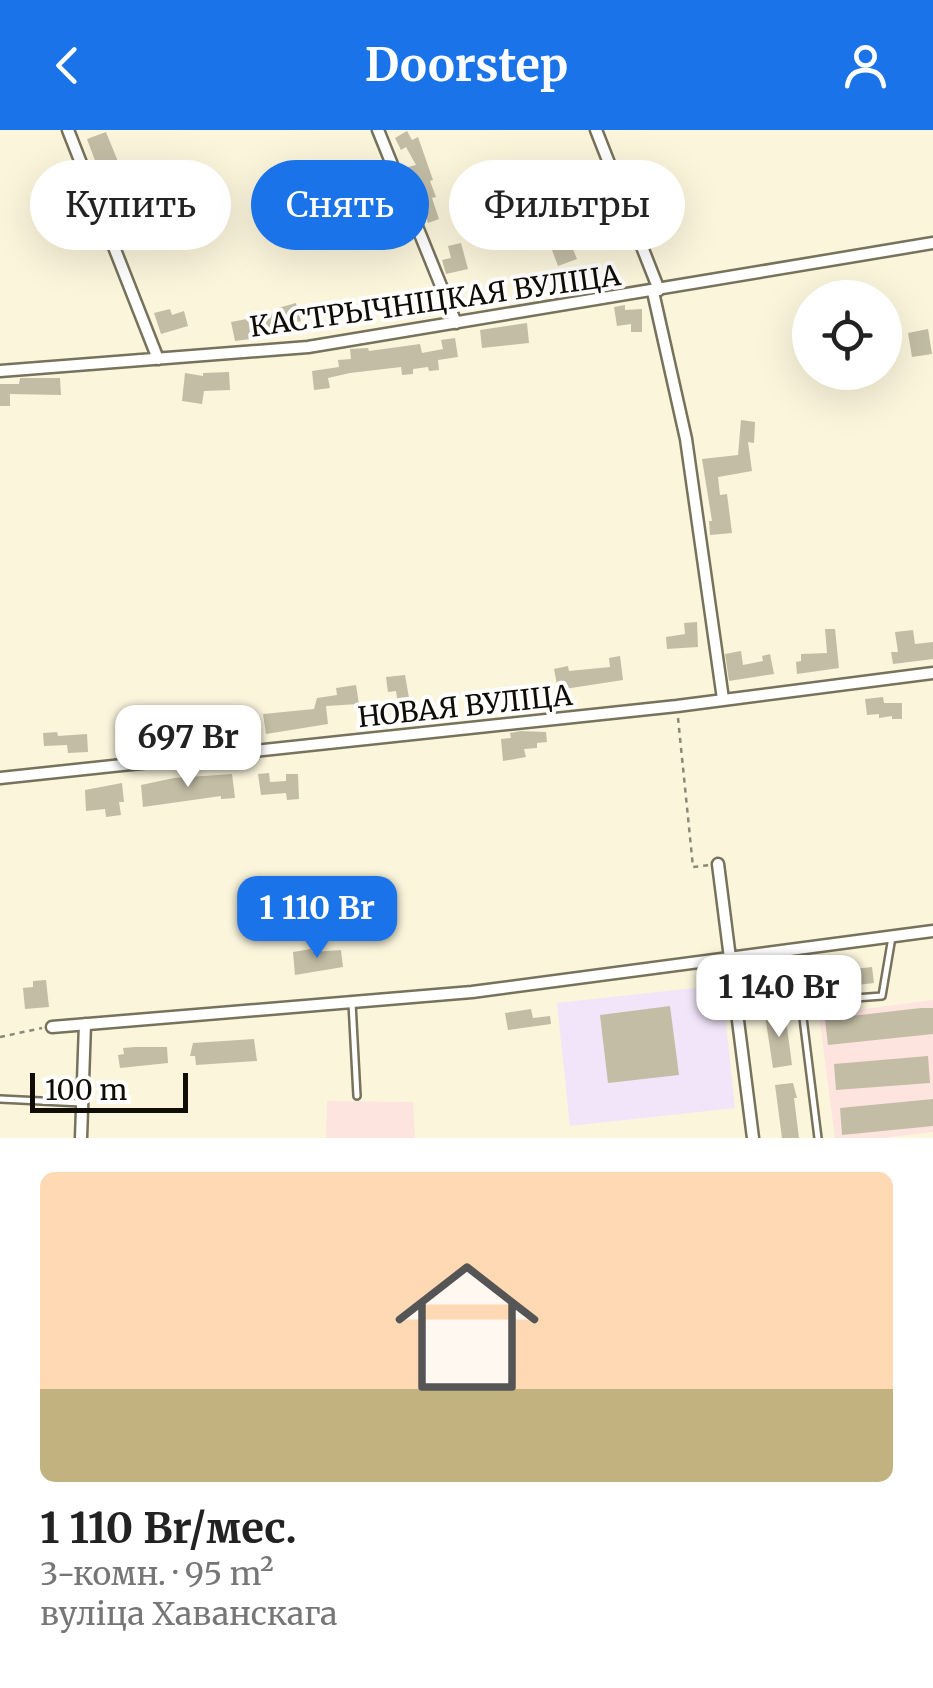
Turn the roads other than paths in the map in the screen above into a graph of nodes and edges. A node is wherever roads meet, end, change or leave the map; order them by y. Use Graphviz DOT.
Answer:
graph roads {
  1 [pos="68,130"];
  2 [pos="378,130"];
  3 [pos="596,130"];
  4 [pos="933,243"];
  5 [pos="656,291"];
  6 [pos="456,323"];
  7 [pos="158,359"];
  8 [pos="0,372"];
  9 [pos="933,673"];
  10 [pos="722,699"];
  11 [pos="0,778"];
  12 [pos="718,864"];
  13 [pos="933,931"];
  14 [pos="892,936"];
  15 [pos="730,956"];
  16 [pos="801,1002"];
  17 [pos="352,1003"];
  18 [pos="738,1007"];
  19 [pos="85,1024"];
  20 [pos="52,1027"];
  21 [pos="357,1096"];
  22 [pos="0,1099"];
  23 [pos="82,1103"];
  24 [pos="81,1138"];
  25 [pos="753,1138"];
  26 [pos="818,1138"];
  1 -- 7 [label="street"];
  2 -- 6 [label="street"];
  3 -- 5 [label="street"];
  4 -- 5 [label="street, КАСТРЫЧНІЦКАЯ ВУЛІЦА"];
  5 -- 6 [label="street, КАСТРЫЧНІЦКАЯ ВУЛІЦА"];
  5 -- 10 [label="street"];
  6 -- 7 [label="street, КАСТРЫЧНІЦКАЯ ВУЛІЦА"];
  7 -- 8 [label="street, КАСТРЫЧНІЦКАЯ ВУЛІЦА"];
  9 -- 10 [label="street, НОВАЯ ВУЛІЦА"];
  10 -- 11 [label="street, НОВАЯ ВУЛІЦА"];
  12 -- 15 [label="street"];
  13 -- 14 [label="street"];
  14 -- 15 [label="street"];
  14 -- 16 [label="lane"];
  15 -- 17 [label="street"];
  15 -- 18 [label="street"];
  16 -- 18 [label="lane"];
  16 -- 26 [label="lane"];
  17 -- 19 [label="street"];
  17 -- 21 [label="lane"];
  18 -- 25 [label="street"];
  19 -- 20 [label="street"];
  19 -- 23 [label="street"];
  22 -- 23 [label="lane"];
  23 -- 24 [label="street"];
}
